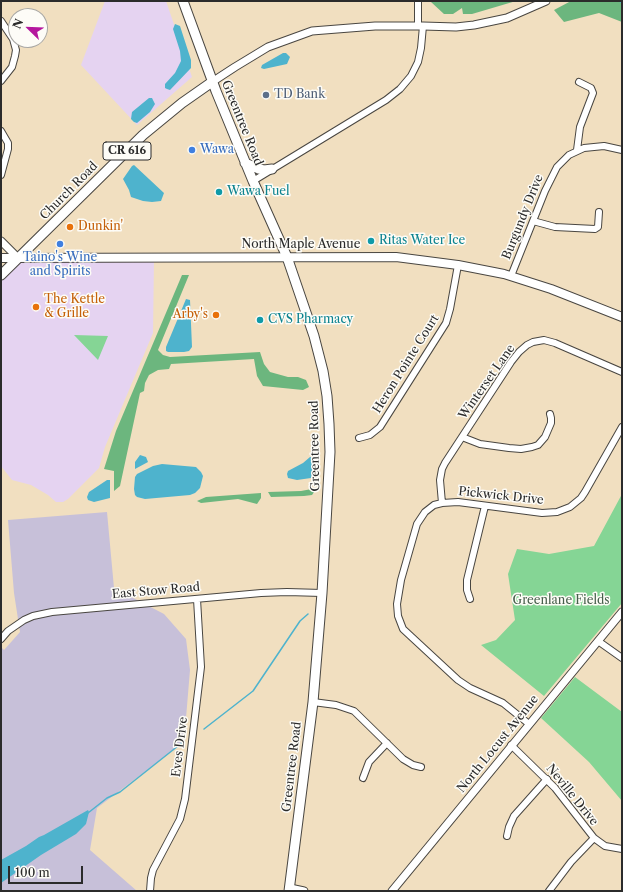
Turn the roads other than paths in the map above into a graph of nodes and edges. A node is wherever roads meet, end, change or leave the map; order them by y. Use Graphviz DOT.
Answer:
graph roads {
  1 [pos="183,1"];
  2 [pos="418,1"];
  3 [pos="546,1"];
  4 [pos="1,21"];
  5 [pos="421,26"];
  6 [pos="1,81"];
  7 [pos="212,82"];
  8 [pos="579,82"];
  9 [pos="1,131"];
  10 [pos="577,150"];
  11 [pos="622,150"];
  12 [pos="245,163"];
  13 [pos="272,169"];
  14 [pos="2,175"];
  15 [pos="252,181"];
  16 [pos="599,212"];
  17 [pos="533,221"];
  18 [pos="1,241"];
  19 [pos="287,257"];
  20 [pos="1,258"];
  21 [pos="18,258"];
  22 [pos="458,265"];
  23 [pos="1,275"];
  24 [pos="511,276"];
  25 [pos="622,317"];
  26 [pos="622,372"];
  27 [pos="550,414"];
  28 [pos="622,427"];
  29 [pos="462,437"];
  30 [pos="359,438"];
  31 [pos="442,503"];
  32 [pos="485,506"];
  33 [pos="322,594"];
  34 [pos="197,599"];
  35 [pos="470,599"];
  36 [pos="622,612"];
  37 [pos="1,639"];
  38 [pos="598,640"];
  39 [pos="622,658"];
  40 [pos="313,702"];
  41 [pos="529,724"];
  42 [pos="387,743"];
  43 [pos="511,745"];
  44 [pos="421,767"];
  45 [pos="363,778"];
  46 [pos="547,779"];
  47 [pos="507,836"];
  48 [pos="594,838"];
  49 [pos="622,849"];
  50 [pos="289,889"];
  51 [pos="150,891"];
  52 [pos="304,891"];
  53 [pos="392,891"];
  54 [pos="549,891"];
  1 -- 7 [label="main road, Greentree Road"];
  2 -- 5 [label="street"];
  3 -- 5 [label="street"];
  4 -- 6 [label="street"];
  5 -- 7 [label="street"];
  5 -- 13 [label="street"];
  7 -- 12 [label="main road, Greentree Road"];
  7 -- 21 [label="main road, Church Road / CR 616"];
  8 -- 10 [label="street"];
  9 -- 14 [label="street"];
  10 -- 11 [label="street, Burgundy Drive"];
  10 -- 17 [label="street, Burgundy Drive"];
  12 -- 13 [label="main road"];
  12 -- 15 [label="main road, Greentree Road"];
  13 -- 15 [label="street"];
  15 -- 19 [label="main road, Greentree Road"];
  16 -- 17 [label="street"];
  17 -- 24 [label="street, Burgundy Drive"];
  18 -- 21 [label="street"];
  19 -- 21 [label="main road, North Maple Avenue"];
  19 -- 22 [label="main road, North Maple Avenue"];
  19 -- 33 [label="main road, Greentree Road"];
  20 -- 21 [label="main road, North Maple Avenue"];
  21 -- 23 [label="main road, Church Road / CR 616"];
  22 -- 24 [label="main road, North Maple Avenue"];
  22 -- 30 [label="street, Heron Pointe Court"];
  24 -- 25 [label="main road, North Maple Avenue"];
  26 -- 29 [label="street, Winterset Lane"];
  27 -- 29 [label="street"];
  28 -- 32 [label="street, Pickwick Drive"];
  29 -- 31 [label="street, Winterset Lane"];
  31 -- 32 [label="street, Pickwick Drive"];
  31 -- 41 [label="street, Pickwick Drive"];
  32 -- 35 [label="street"];
  33 -- 34 [label="street, East Stow Road"];
  33 -- 40 [label="main road, Greentree Road"];
  34 -- 37 [label="street, East Stow Road"];
  34 -- 51 [label="street, Eves Drive"];
  36 -- 38 [label="street, North Locust Avenue"];
  38 -- 39 [label="street"];
  38 -- 41 [label="street, North Locust Avenue"];
  40 -- 42 [label="street"];
  40 -- 50 [label="main road, Greentree Road"];
  41 -- 43 [label="street, North Locust Avenue"];
  42 -- 44 [label="street"];
  42 -- 45 [label="street"];
  43 -- 46 [label="street, Neville Drive"];
  43 -- 53 [label="street, North Locust Avenue"];
  46 -- 47 [label="street"];
  46 -- 48 [label="street, Neville Drive"];
  48 -- 49 [label="street, Neville Drive"];
  48 -- 54 [label="street"];
  50 -- 52 [label="street"];
}
